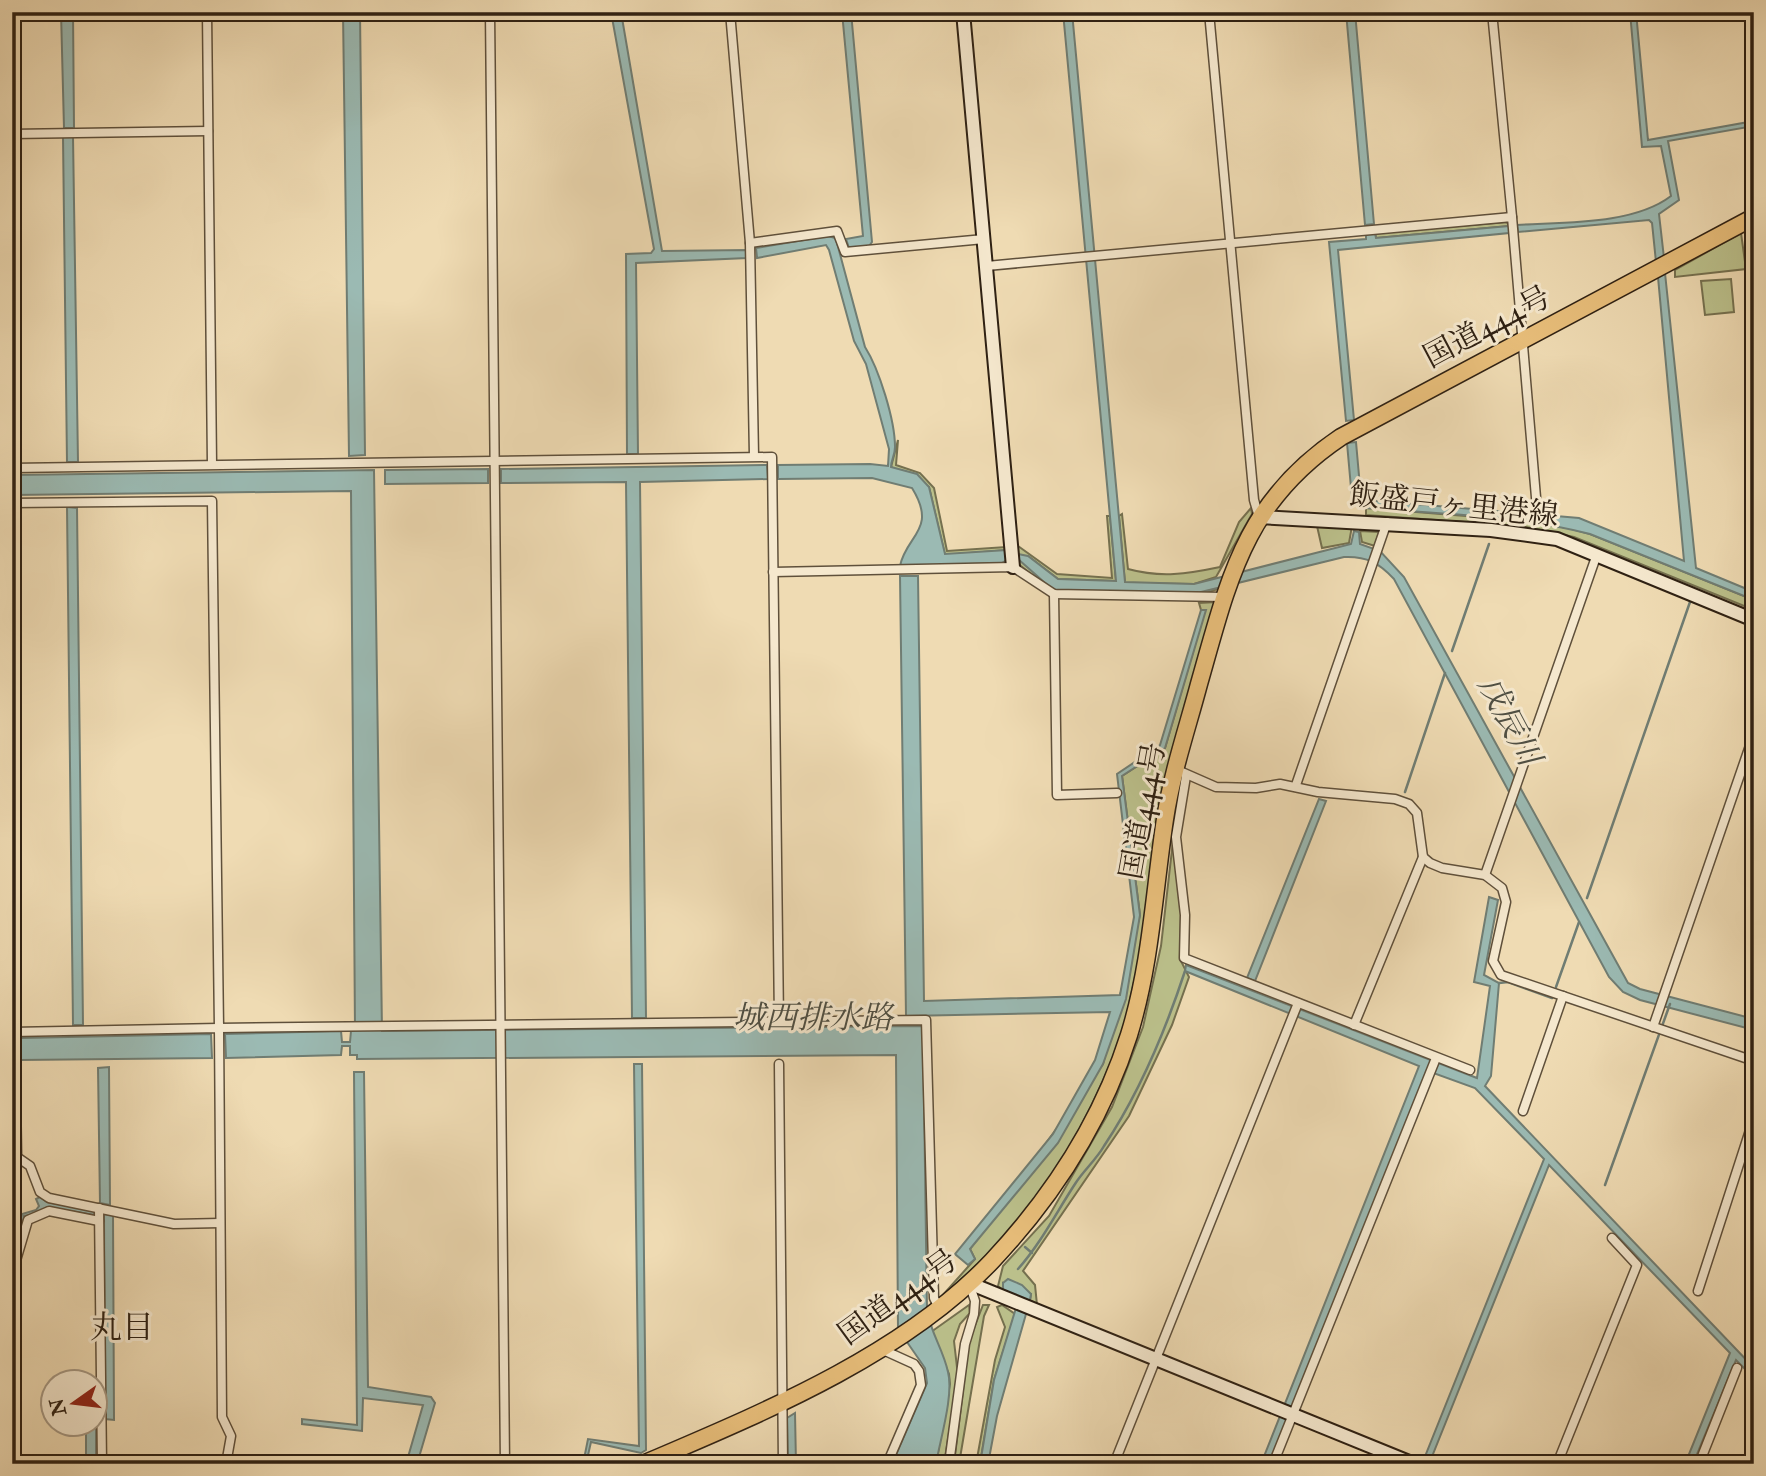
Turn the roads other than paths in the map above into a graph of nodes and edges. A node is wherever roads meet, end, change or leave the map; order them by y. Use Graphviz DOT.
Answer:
graph roads {
  1 [pos="207,12"];
  2 [pos="490,12"];
  3 [pos="730,12"];
  4 [pos="963,12"];
  5 [pos="1209,12"];
  6 [pos="1492,12"];
  7 [pos="208,131"];
  8 [pos="12,134"];
  9 [pos="1512,217"];
  10 [pos="1754,217"];
  11 [pos="984,239"];
  12 [pos="750,243"];
  13 [pos="1230,243"];
  14 [pos="987,266"];
  15 [pos="1524,340"];
  16 [pos="754,456"];
  17 [pos="494,460"];
  18 [pos="212,464"];
  19 [pos="12,468"];
  20 [pos="12,503"];
  21 [pos="1537,509"];
  22 [pos="1259,517"];
  23 [pos="1387,522"];
  24 [pos="1597,553"];
  25 [pos="1013,567"];
  26 [pos="774,572"];
  27 [pos="1054,594"];
  28 [pos="1224,597"];
  29 [pos="1754,620"];
  30 [pos="1754,734"];
  31 [pos="1181,773"];
  32 [pos="1296,785"];
  33 [pos="1116,793"];
  34 [pos="1423,857"];
  35 [pos="1485,875"];
  36 [pos="1563,996"];
  37 [pos="1298,1003"];
  38 [pos="779,1022"];
  39 [pos="1354,1025"];
  40 [pos="501,1026"];
  41 [pos="219,1028"];
  42 [pos="1657,1028"];
  43 [pos="13,1032"];
  44 [pos="1436,1058"];
  45 [pos="1754,1061"];
  46 [pos="779,1064"];
  47 [pos="1470,1070"];
  48 [pos="1523,1111"];
  49 [pos="1754,1118"];
  50 [pos="13,1125"];
  51 [pos="15,1159"];
  52 [pos="99,1208"];
  53 [pos="99,1221"];
  54 [pos="220,1223"];
  55 [pos="1612,1238"];
  56 [pos="12,1274"];
  57 [pos="969,1283"];
  58 [pos="1698,1291"];
  59 [pos="937,1310"];
  60 [pos="887,1346"];
  61 [pos="1156,1360"];
  62 [pos="1737,1368"];
  63 [pos="783,1399"];
  64 [pos="1287,1413"];
  65 [pos="102,1464"];
  66 [pos="226,1464"];
  67 [pos="505,1464"];
  68 [pos="643,1464"];
  69 [pos="783,1464"];
  70 [pos="887,1464"];
  71 [pos="949,1464"];
  72 [pos="1114,1464"];
  73 [pos="1273,1464"];
  74 [pos="1414,1464"];
  75 [pos="1557,1464"];
  76 [pos="1699,1464"];
  1 -- 7 [label="street"];
  2 -- 17 [label="street"];
  3 -- 12 [label="street"];
  4 -- 11 [label="street"];
  5 -- 13 [label="street"];
  6 -- 9 [label="street"];
  7 -- 8 [label="street"];
  7 -- 18 [label="street"];
  9 -- 13 [label="street"];
  9 -- 15 [label="street"];
  10 -- 15 [label="highway, 国道444号"];
  11 -- 12 [label="street"];
  11 -- 14 [label="street"];
  12 -- 16 [label="street"];
  13 -- 14 [label="street"];
  13 -- 22 [label="street"];
  14 -- 25 [label="street"];
  15 -- 21 [label="street"];
  15 -- 22 [label="highway, 国道444号"];
  16 -- 17 [label="street"];
  16 -- 26 [label="street"];
  17 -- 18 [label="street"];
  17 -- 40 [label="street"];
  18 -- 19 [label="street"];
  20 -- 41 [label="street"];
  22 -- 23 [label="street, 飯盛戸ヶ里港線"];
  22 -- 28 [label="highway, 国道444号"];
  23 -- 24 [label="street, 飯盛戸ヶ里港線"];
  23 -- 32 [label="street"];
  24 -- 29 [label="street, 飯盛戸ヶ里港線"];
  24 -- 35 [label="street"];
  25 -- 26 [label="street"];
  25 -- 27 [label="street"];
  26 -- 38 [label="street"];
  27 -- 28 [label="street"];
  27 -- 33 [label="street"];
  28 -- 31 [label="highway, 国道444号"];
  30 -- 42 [label="street"];
  31 -- 32 [label="street"];
  31 -- 37 [label="street"];
  31 -- 57 [label="highway, 国道444号"];
  32 -- 34 [label="street"];
  34 -- 35 [label="street"];
  34 -- 39 [label="street"];
  35 -- 36 [label="street"];
  36 -- 42 [label="street"];
  36 -- 48 [label="street"];
  37 -- 39 [label="street"];
  37 -- 61 [label="street"];
  38 -- 40 [label="street"];
  38 -- 59 [label="street"];
  39 -- 44 [label="street"];
  40 -- 41 [label="street"];
  40 -- 67 [label="street"];
  41 -- 43 [label="street"];
  41 -- 54 [label="street"];
  42 -- 45 [label="street"];
  43 -- 50 [label="street"];
  44 -- 47 [label="street"];
  44 -- 64 [label="street"];
  46 -- 63 [label="street"];
  49 -- 58 [label="street"];
  50 -- 51 [label="street"];
  51 -- 52 [label="street"];
  52 -- 53 [label="street"];
  52 -- 54 [label="street"];
  53 -- 56 [label="street"];
  53 -- 65 [label="street"];
  54 -- 66 [label="street"];
  55 -- 75 [label="street"];
  57 -- 59 [label="highway, 国道444号"];
  57 -- 61 [label="street"];
  57 -- 71 [label="street"];
  59 -- 60 [label="highway, 国道444号"];
  60 -- 63 [label="highway, 国道444号"];
  60 -- 70 [label="street"];
  61 -- 64 [label="street"];
  61 -- 72 [label="street"];
  62 -- 76 [label="street"];
  63 -- 68 [label="highway, 国道444号"];
  63 -- 69 [label="street"];
  64 -- 73 [label="street"];
  64 -- 74 [label="street"];
}
